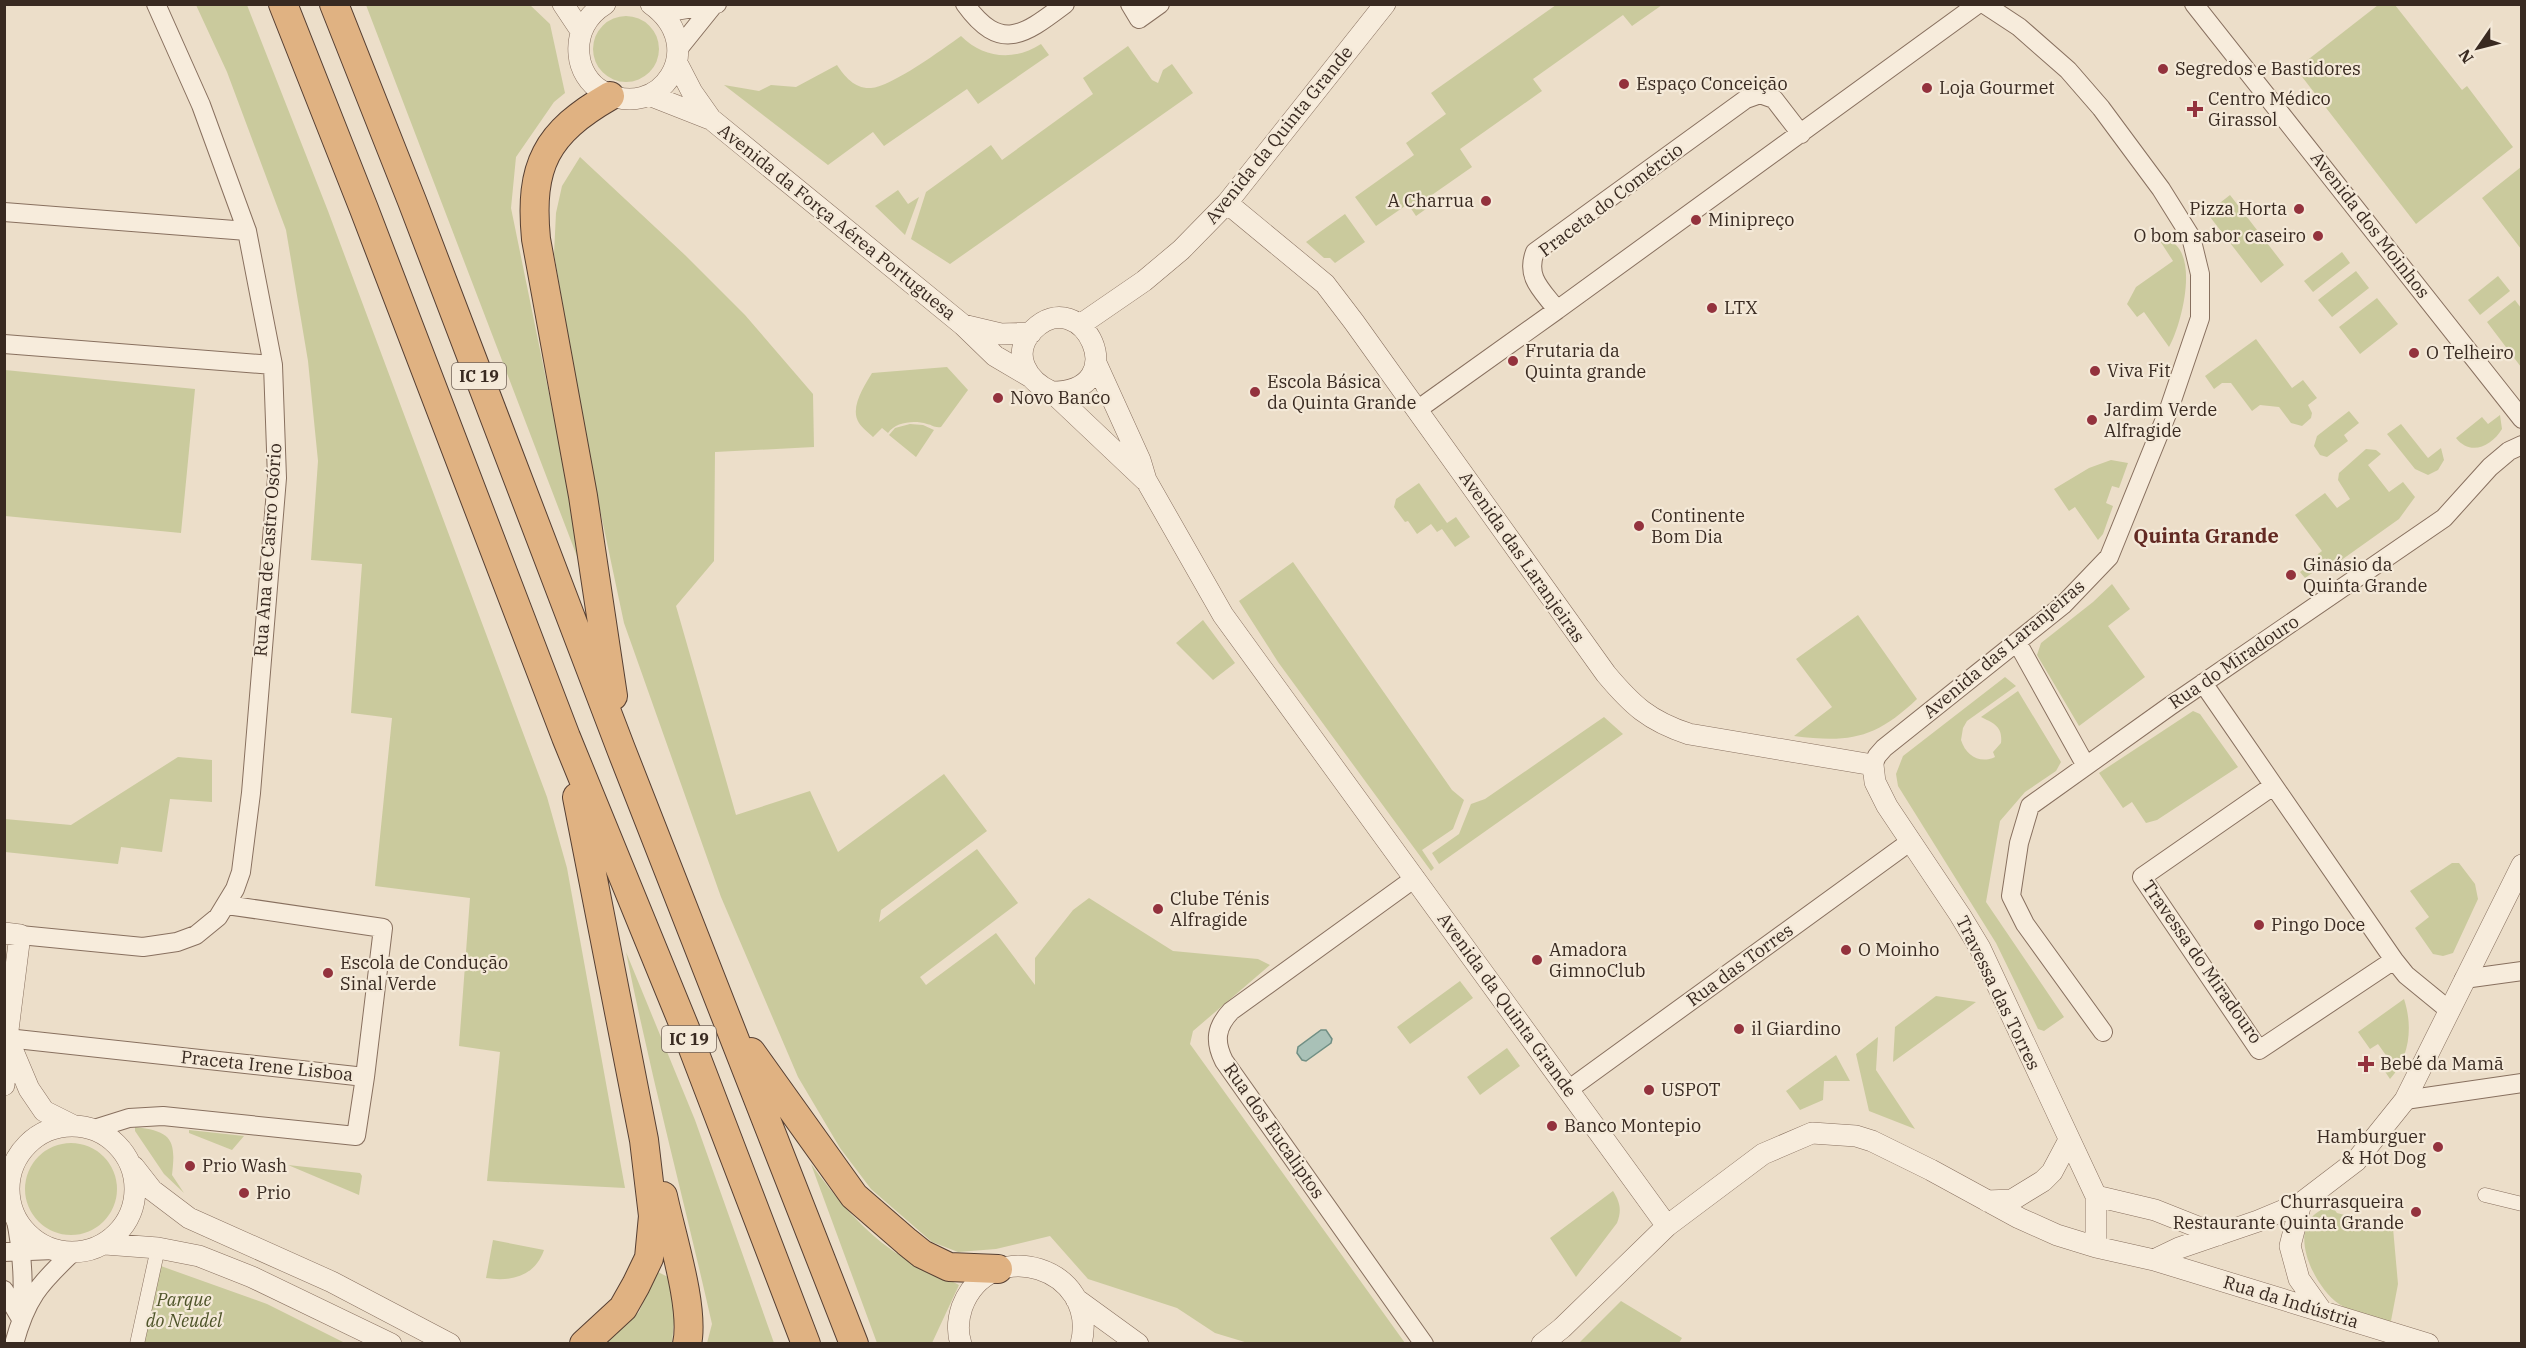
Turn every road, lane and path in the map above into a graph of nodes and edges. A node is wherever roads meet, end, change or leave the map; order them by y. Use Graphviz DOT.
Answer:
graph roads {
  1 [pos="156,4"];
  2 [pos="283,4"];
  3 [pos="334,4"];
  4 [pos="563,4"];
  5 [pos="605,4"];
  6 [pos="964,4"];
  7 [pos="1065,4"];
  8 [pos="1130,4"];
  9 [pos="1160,4"];
  10 [pos="1385,4"];
  11 [pos="1978,4"];
  12 [pos="1984,4"];
  13 [pos="2194,4"];
  14 [pos="714,6"];
  15 [pos="657,9"];
  16 [pos="581,31"];
  17 [pos="678,56"];
  18 [pos="649,95"];
  19 [pos="610,96"];
  20 [pos="711,119"];
  21 [pos="1801,134"];
  22 [pos="1227,203"];
  23 [pos="4,212"];
  24 [pos="247,231"];
  25 [pos="1557,310"];
  26 [pos="963,325"];
  27 [pos="1080,325"];
  28 [pos="1031,333"];
  29 [pos="4,344"];
  30 [pos="1096,363"];
  31 [pos="273,365"];
  32 [pos="1029,376"];
  33 [pos="1052,392"];
  34 [pos="1417,410"];
  35 [pos="2522,419"];
  36 [pos="2522,446"];
  37 [pos="1146,480"];
  38 [pos="2017,642"];
  39 [pos="2203,683"];
  40 [pos="566,737"];
  41 [pos="621,748"];
  42 [pos="1873,765"];
  43 [pos="2086,766"];
  44 [pos="2273,786"];
  45 [pos="1911,841"];
  46 [pos="2522,865"];
  47 [pos="1414,878"];
  48 [pos="227,905"];
  49 [pos="12,934"];
  50 [pos="2394,960"];
  51 [pos="2522,971"];
  52 [pos="2464,979"];
  53 [pos="2450,1011"];
  54 [pos="726,1017"];
  55 [pos="2103,1032"];
  56 [pos="7,1038"];
  57 [pos="365,1077"];
  58 [pos="2522,1083"];
  59 [pos="4,1085"];
  60 [pos="1568,1089"];
  61 [pos="2405,1100"];
  62 [pos="72,1125"];
  63 [pos="94,1129"];
  64 [pos="644,1140"];
  65 [pos="2069,1140"];
  66 [pos="4,1159"];
  67 [pos="129,1161"];
  68 [pos="2485,1195"];
  69 [pos="2096,1196"];
  70 [pos="9,1201"];
  71 [pos="1987,1201"];
  72 [pos="2301,1203"];
  73 [pos="2522,1204"];
  74 [pos="1667,1226"];
  75 [pos="2218,1235"];
  76 [pos="105,1244"];
  77 [pos="2096,1247"];
  78 [pos="158,1248"];
  79 [pos="14,1251"];
  80 [pos="63,1252"];
  81 [pos="2154,1260"];
  82 [pos="998,1269"];
  83 [pos="4,1290"];
  84 [pos="1076,1299"];
  85 [pos="2321,1311"];
  86 [pos="959,1316"];
  87 [pos="21,1319"];
  88 [pos="14,1344"];
  89 [pos="136,1344"];
  90 [pos="391,1344"];
  91 [pos="450,1344"];
  92 [pos="584,1344"];
  93 [pos="687,1344"];
  94 [pos="806,1344"];
  95 [pos="854,1344"];
  96 [pos="946,1344"];
  97 [pos="961,1344"];
  98 [pos="1081,1344"];
  99 [pos="1138,1344"];
  100 [pos="1424,1344"];
  101 [pos="1542,1344"];
  102 [pos="2428,1344"];
  1 -- 24 [label="street, Rua Ana de Castro Osório"];
  2 -- 40 [label="highway, IC 19"];
  3 -- 41 [label="highway, IC 19"];
  4 -- 16 [label="street"];
  5 -- 16 [label="street"];
  6 -- 7 [label="street"];
  8 -- 9 [label="street"];
  10 -- 22 [label="street, Avenida da Quinta Grande"];
  11 -- 21 [label="street"];
  12 -- 38 [label="street, Avenida das Laranjeiras"];
  13 -- 35 [label="street, Avenida dos Moinhos"];
  14 -- 15 [label="street"];
  14 -- 17 [label="street"];
  15 -- 17 [label="street, Avenida da Força Aérea Portuguesa"];
  16 -- 19 [label="street"];
  17 -- 18 [label="street"];
  17 -- 20 [label="street, Avenida da Força Aérea Portuguesa"];
  18 -- 19 [label="street"];
  18 -- 20 [label="street, Avenida da Força Aérea Portuguesa"];
  19 -- 41 [label="highway"];
  20 -- 26 [label="street, Avenida da Força Aérea Portuguesa"];
  21 -- 25 [label="street"];
  21 -- 25 [label="street, Praceta do Comércio"];
  22 -- 27 [label="street, Avenida da Quinta Grande"];
  22 -- 34 [label="street, Avenida das Laranjeiras"];
  23 -- 24 [label="street"];
  24 -- 31 [label="street, Rua Ana de Castro Osório"];
  25 -- 34 [label="street"];
  26 -- 28 [label="street, Avenida da Força Aérea Portuguesa"];
  26 -- 32 [label="street, Avenida da Força Aérea Portuguesa"];
  27 -- 28 [label="street"];
  27 -- 30 [label="street, Avenida da Quinta Grande"];
  28 -- 32 [label="street"];
  29 -- 31 [label="street"];
  30 -- 33 [label="street"];
  30 -- 37 [label="street, Avenida da Quinta Grande"];
  31 -- 48 [label="street, Rua Ana de Castro Osório"];
  32 -- 33 [label="street, Avenida da Quinta Grande"];
  33 -- 37 [label="street, Avenida da Quinta Grande"];
  34 -- 42 [label="street, Avenida das Laranjeiras"];
  36 -- 39 [label="street, Rua do Miradouro"];
  37 -- 47 [label="street, Avenida da Quinta Grande"];
  38 -- 42 [label="street, Avenida das Laranjeiras"];
  38 -- 43 [label="street"];
  39 -- 43 [label="street, Rua do Miradouro"];
  39 -- 44 [label="street"];
  40 -- 64 [label="highway"];
  40 -- 94 [label="highway, IC 19"];
  41 -- 54 [label="highway, IC 19"];
  42 -- 45 [label="street, Travessa das Torres"];
  43 -- 55 [label="street, Rua do Miradouro"];
  44 -- 50 [label="street"];
  44 -- 50 [label="street, Travessa do Miradouro"];
  45 -- 60 [label="street, Rua das Torres"];
  45 -- 65 [label="street, Travessa das Torres"];
  46 -- 52 [label="street"];
  47 -- 60 [label="street, Avenida da Quinta Grande"];
  47 -- 100 [label="street, Rua dos Eucaliptos"];
  48 -- 49 [label="street, Rua Ana de Castro Osório"];
  48 -- 57 [label="street, Praceta Irene Lisboa"];
  49 -- 56 [label="street"];
  50 -- 53 [label="street"];
  51 -- 52 [label="street"];
  52 -- 53 [label="street"];
  53 -- 61 [label="street"];
  54 -- 82 [label="highway"];
  54 -- 95 [label="highway, IC 19"];
  56 -- 57 [label="street, Praceta Irene Lisboa"];
  56 -- 59 [label="street"];
  56 -- 62 [label="street"];
  57 -- 63 [label="street"];
  58 -- 61 [label="street"];
  60 -- 74 [label="street, Avenida da Quinta Grande"];
  61 -- 72 [label="street"];
  62 -- 63 [label="street"];
  62 -- 70 [label="street"];
  63 -- 67 [label="street"];
  64 -- 92 [label="highway"];
  64 -- 93 [label="highway"];
  65 -- 69 [label="street, Travessa das Torres"];
  65 -- 71 [label="street"];
  66 -- 70 [label="street"];
  67 -- 76 [label="street"];
  67 -- 91 [label="street"];
  68 -- 73 [label="street"];
  69 -- 75 [label="street"];
  69 -- 77 [label="street, Travessa das Torres"];
  70 -- 79 [label="street"];
  70 -- 80 [label="street"];
  71 -- 74 [label="street"];
  71 -- 77 [label="street"];
  72 -- 75 [label="street"];
  72 -- 85 [label="street"];
  74 -- 101 [label="street"];
  75 -- 81 [label="street"];
  76 -- 78 [label="street"];
  76 -- 80 [label="street"];
  77 -- 81 [label="street"];
  78 -- 89 [label="street"];
  78 -- 90 [label="street"];
  79 -- 80 [label="street"];
  79 -- 87 [label="street"];
  80 -- 87 [label="street"];
  81 -- 85 [label="street, Rua da Indústria"];
  82 -- 84 [label="street"];
  82 -- 86 [label="street"];
  83 -- 87 [label="street"];
  84 -- 98 [label="street"];
  84 -- 99 [label="street"];
  85 -- 102 [label="street, Rua da Indústria"];
  86 -- 96 [label="street"];
  86 -- 97 [label="street"];
  87 -- 88 [label="street"];
}
